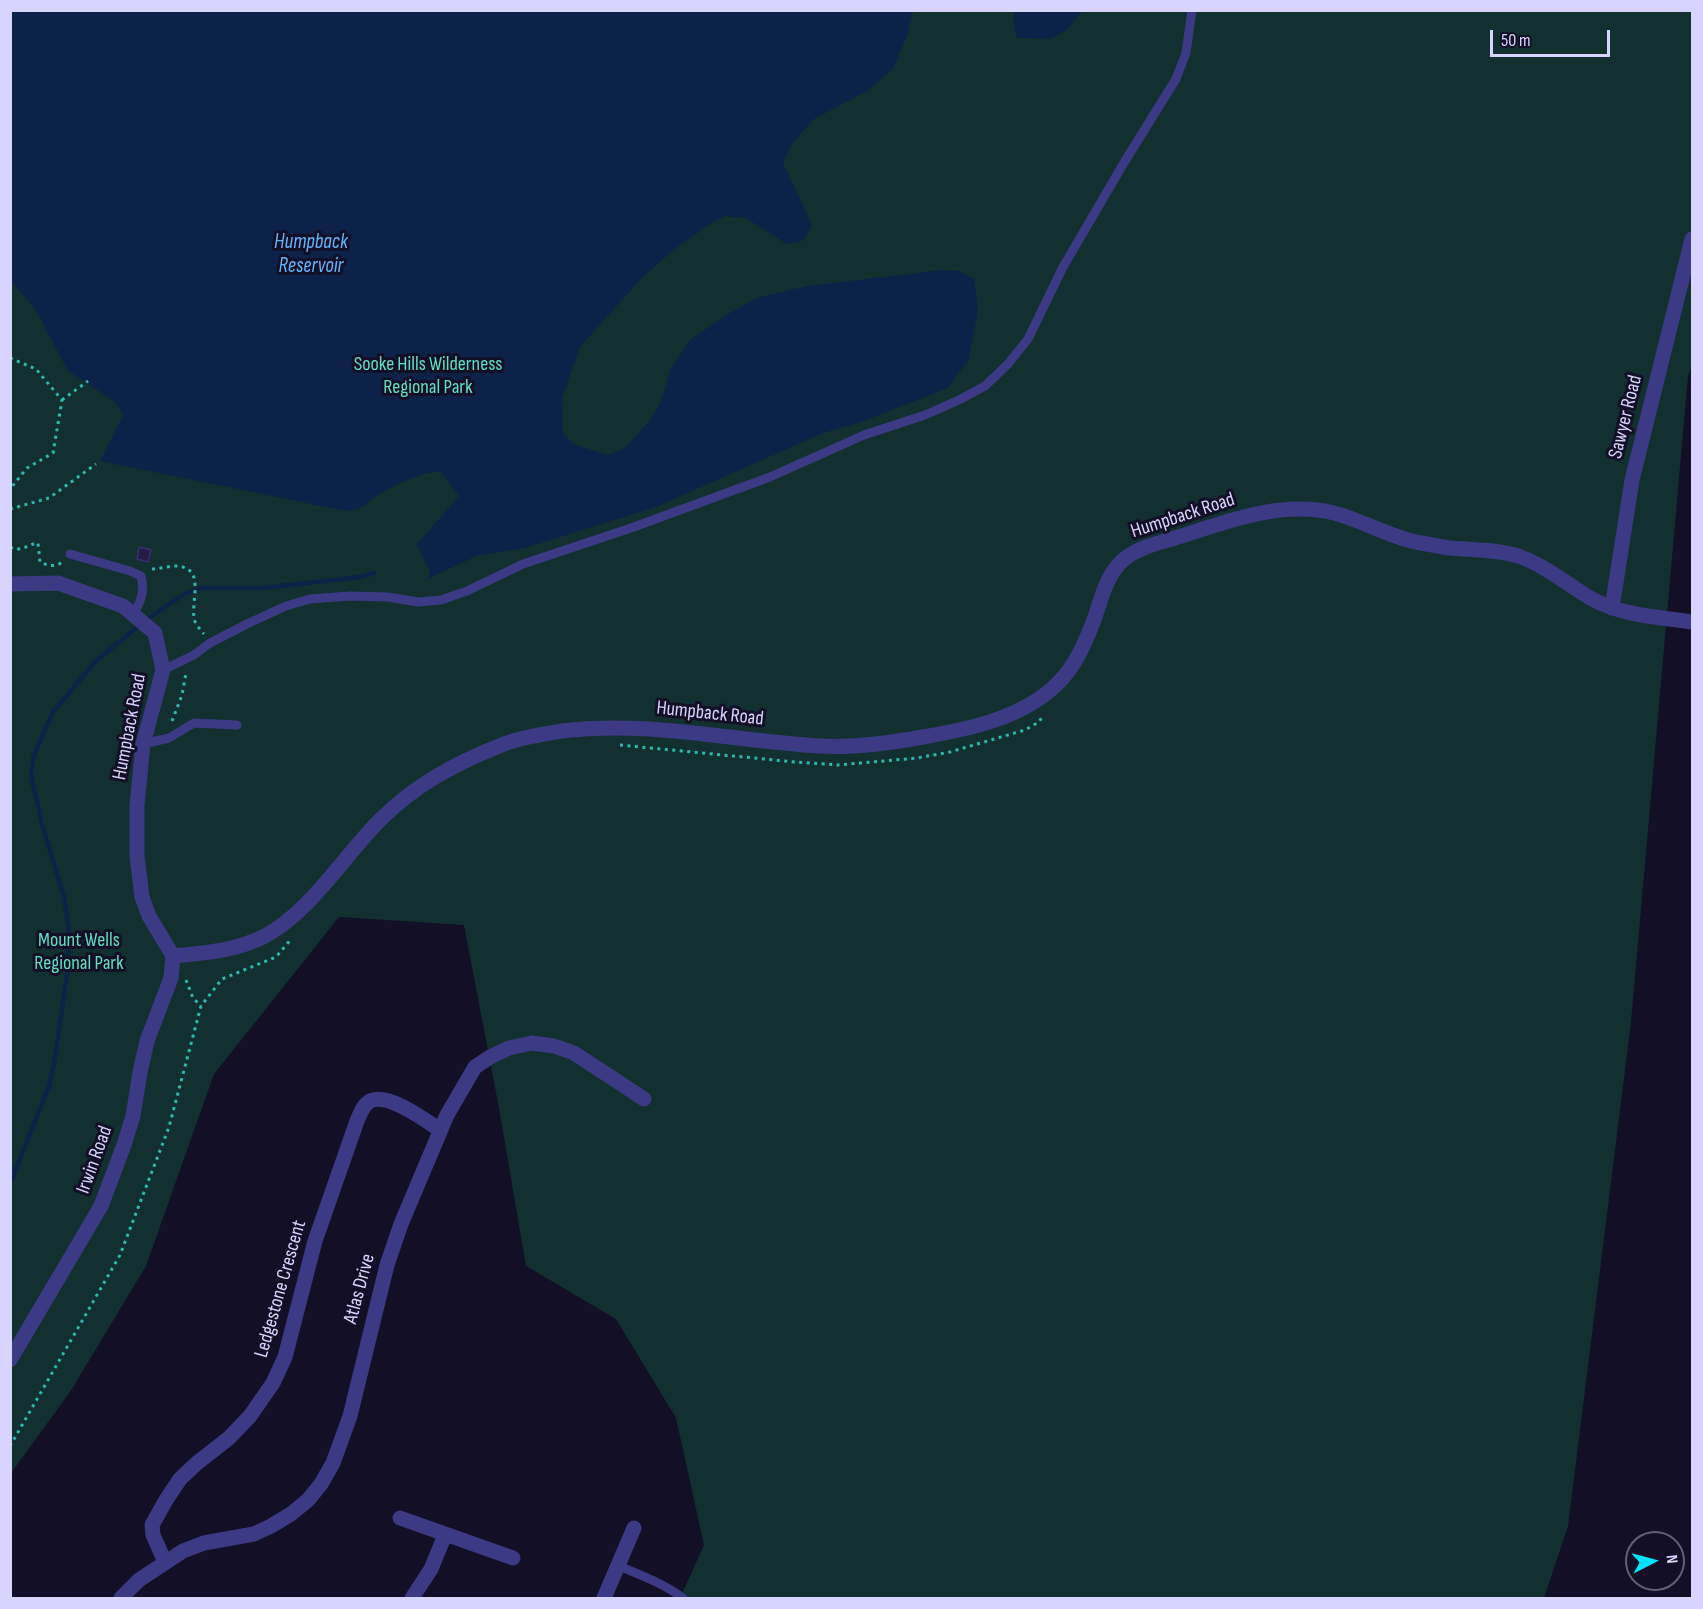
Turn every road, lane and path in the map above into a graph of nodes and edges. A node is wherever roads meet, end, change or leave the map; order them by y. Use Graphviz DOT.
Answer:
graph roads {
  1 [pos="1192,10"];
  2 [pos="1692,239"];
  3 [pos="10,358"];
  4 [pos="88,381"];
  5 [pos="62,400"];
  6 [pos="96,464"];
  7 [pos="10,489"];
  8 [pos="10,509"];
  9 [pos="10,547"];
  10 [pos="70,554"];
  11 [pos="141,576"];
  12 [pos="10,584"];
  13 [pos="1612,608"];
  14 [pos="133,615"];
  15 [pos="1692,622"];
  16 [pos="210,643"];
  17 [pos="191,669"];
  18 [pos="164,670"];
  19 [pos="1036,701"];
  20 [pos="237,725"];
  21 [pos="169,738"];
  22 [pos="143,744"];
  23 [pos="619,745"];
  24 [pos="297,933"];
  25 [pos="176,956"];
  26 [pos="201,1006"];
  27 [pos="644,1100"];
  28 [pos="440,1130"];
  29 [pos="10,1360"];
  30 [pos="10,1446"];
  31 [pos="400,1518"];
  32 [pos="634,1528"];
  33 [pos="445,1535"];
  34 [pos="513,1558"];
  35 [pos="165,1562"];
  36 [pos="619,1566"];
  37 [pos="121,1599"];
  38 [pos="412,1599"];
  39 [pos="604,1599"];
  40 [pos="683,1599"];
  1 -- 16 [label="lane"];
  2 -- 13 [label="street, Sawyer Road"];
  3 -- 5 [label="path"];
  4 -- 5 [label="path"];
  5 -- 7 [label="path"];
  6 -- 8 [label="path"];
  9 -- 10 [label="path"];
  10 -- 11 [label="lane"];
  11 -- 14 [label="lane"];
  11 -- 16 [label="path"];
  12 -- 14 [label="street, Humpback Road"];
  13 -- 15 [label="street, Humpback Road"];
  13 -- 19 [label="street, Humpback Road"];
  14 -- 18 [label="street, Humpback Road"];
  16 -- 18 [label="lane"];
  17 -- 21 [label="path"];
  18 -- 22 [label="street, Humpback Road"];
  19 -- 23 [label="path"];
  19 -- 25 [label="street, Humpback Road"];
  20 -- 21 [label="lane"];
  21 -- 22 [label="lane"];
  22 -- 25 [label="street, Humpback Road"];
  24 -- 26 [label="path"];
  25 -- 26 [label="path"];
  25 -- 29 [label="street, Irwin Road"];
  26 -- 30 [label="path"];
  27 -- 28 [label="street, Atlas Drive"];
  28 -- 35 [label="street, Atlas Drive"];
  28 -- 35 [label="street, Ledgestone Crescent"];
  31 -- 33 [label="street"];
  32 -- 36 [label="street"];
  33 -- 34 [label="street"];
  33 -- 38 [label="street"];
  35 -- 37 [label="street, Atlas Drive"];
  36 -- 39 [label="street"];
  36 -- 40 [label="lane"];
}
